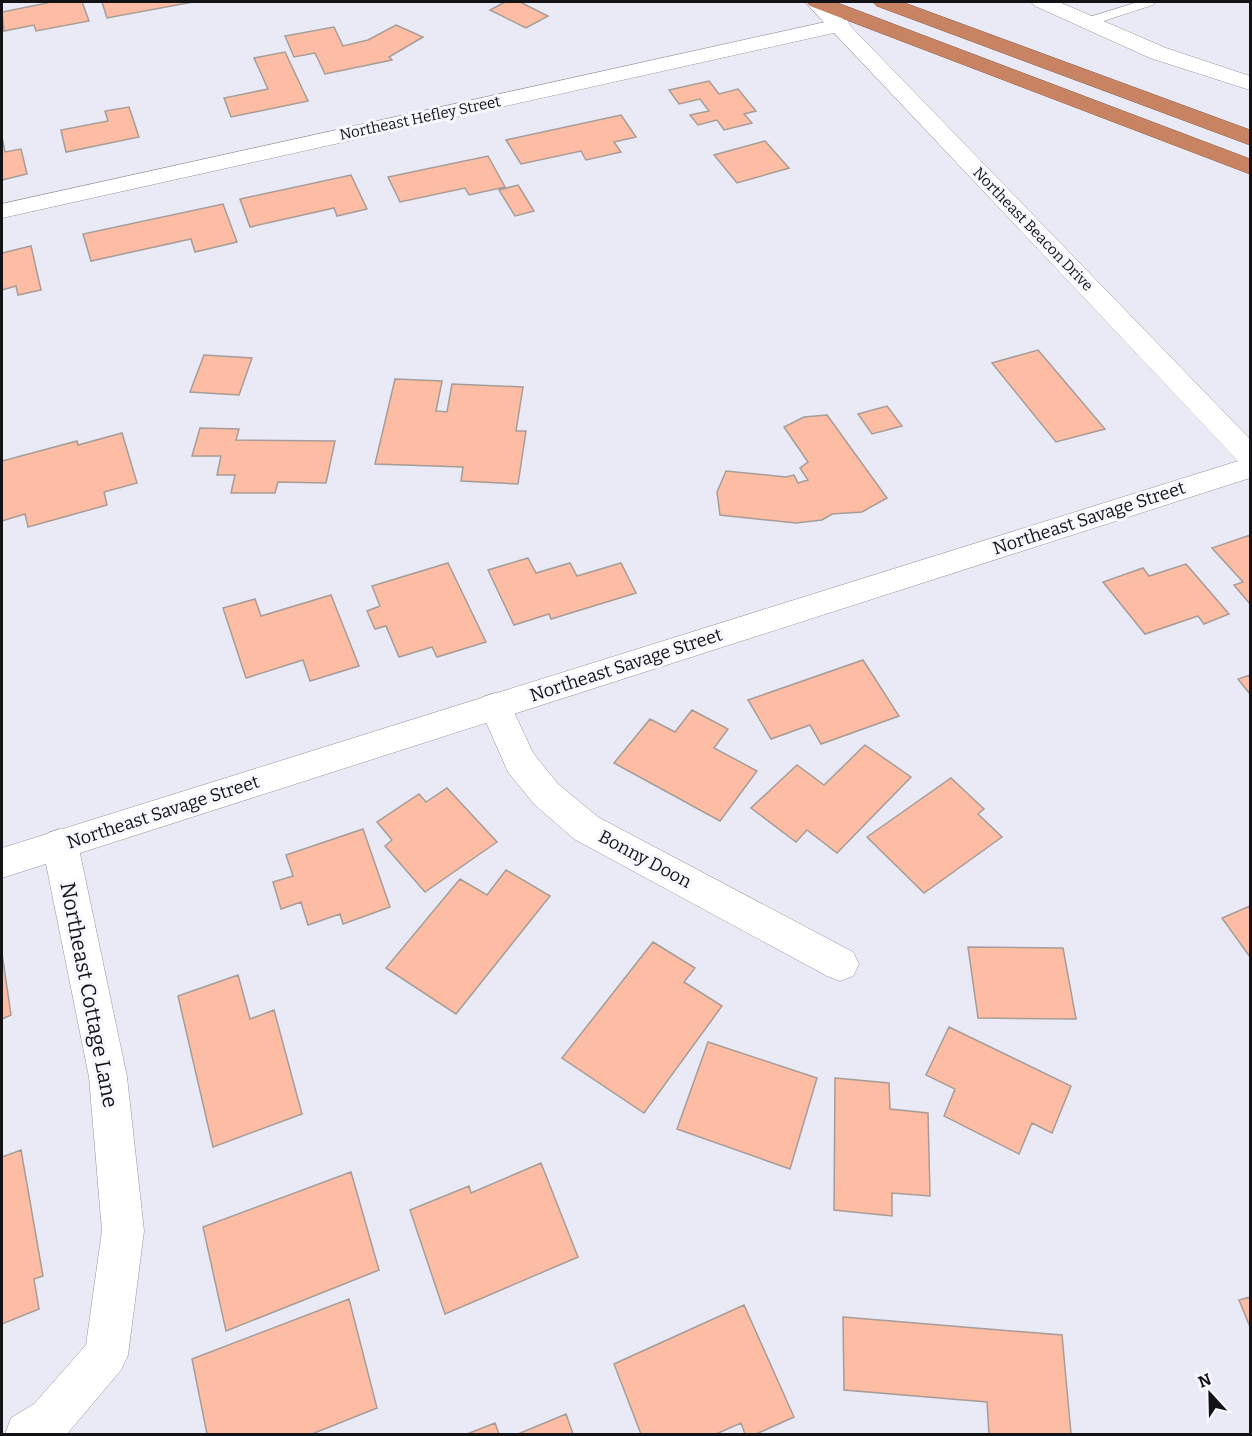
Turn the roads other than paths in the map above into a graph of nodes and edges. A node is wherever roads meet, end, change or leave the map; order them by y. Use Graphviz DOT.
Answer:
graph roads {
  1 [pos="816,2"];
  2 [pos="885,2"];
  3 [pos="1042,2"];
  4 [pos="1149,2"];
  5 [pos="1087,22"];
  6 [pos="838,25"];
  7 [pos="1251,84"];
  8 [pos="1251,138"];
  9 [pos="1251,167"];
  10 [pos="2,211"];
  11 [pos="1251,456"];
  12 [pos="1251,468"];
  13 [pos="495,706"];
  14 [pos="60,844"];
  15 [pos="2,863"];
  16 [pos="840,964"];
  17 [pos="27,1434"];
  1 -- 6 [label="street, Northeast Beacon Drive"];
  1 -- 9 [label="highway"];
  2 -- 8 [label="highway"];
  3 -- 5 [label="street"];
  4 -- 5 [label="lane"];
  5 -- 7 [label="street"];
  6 -- 10 [label="street, Northeast Hefley Street"];
  6 -- 11 [label="street, Northeast Beacon Drive"];
  12 -- 13 [label="street, Northeast Savage Street"];
  13 -- 14 [label="street, Northeast Savage Street"];
  13 -- 16 [label="street, Bonny Doon"];
  14 -- 15 [label="street, Northeast Savage Street"];
  14 -- 17 [label="street, Northeast Cottage Lane"];
}
